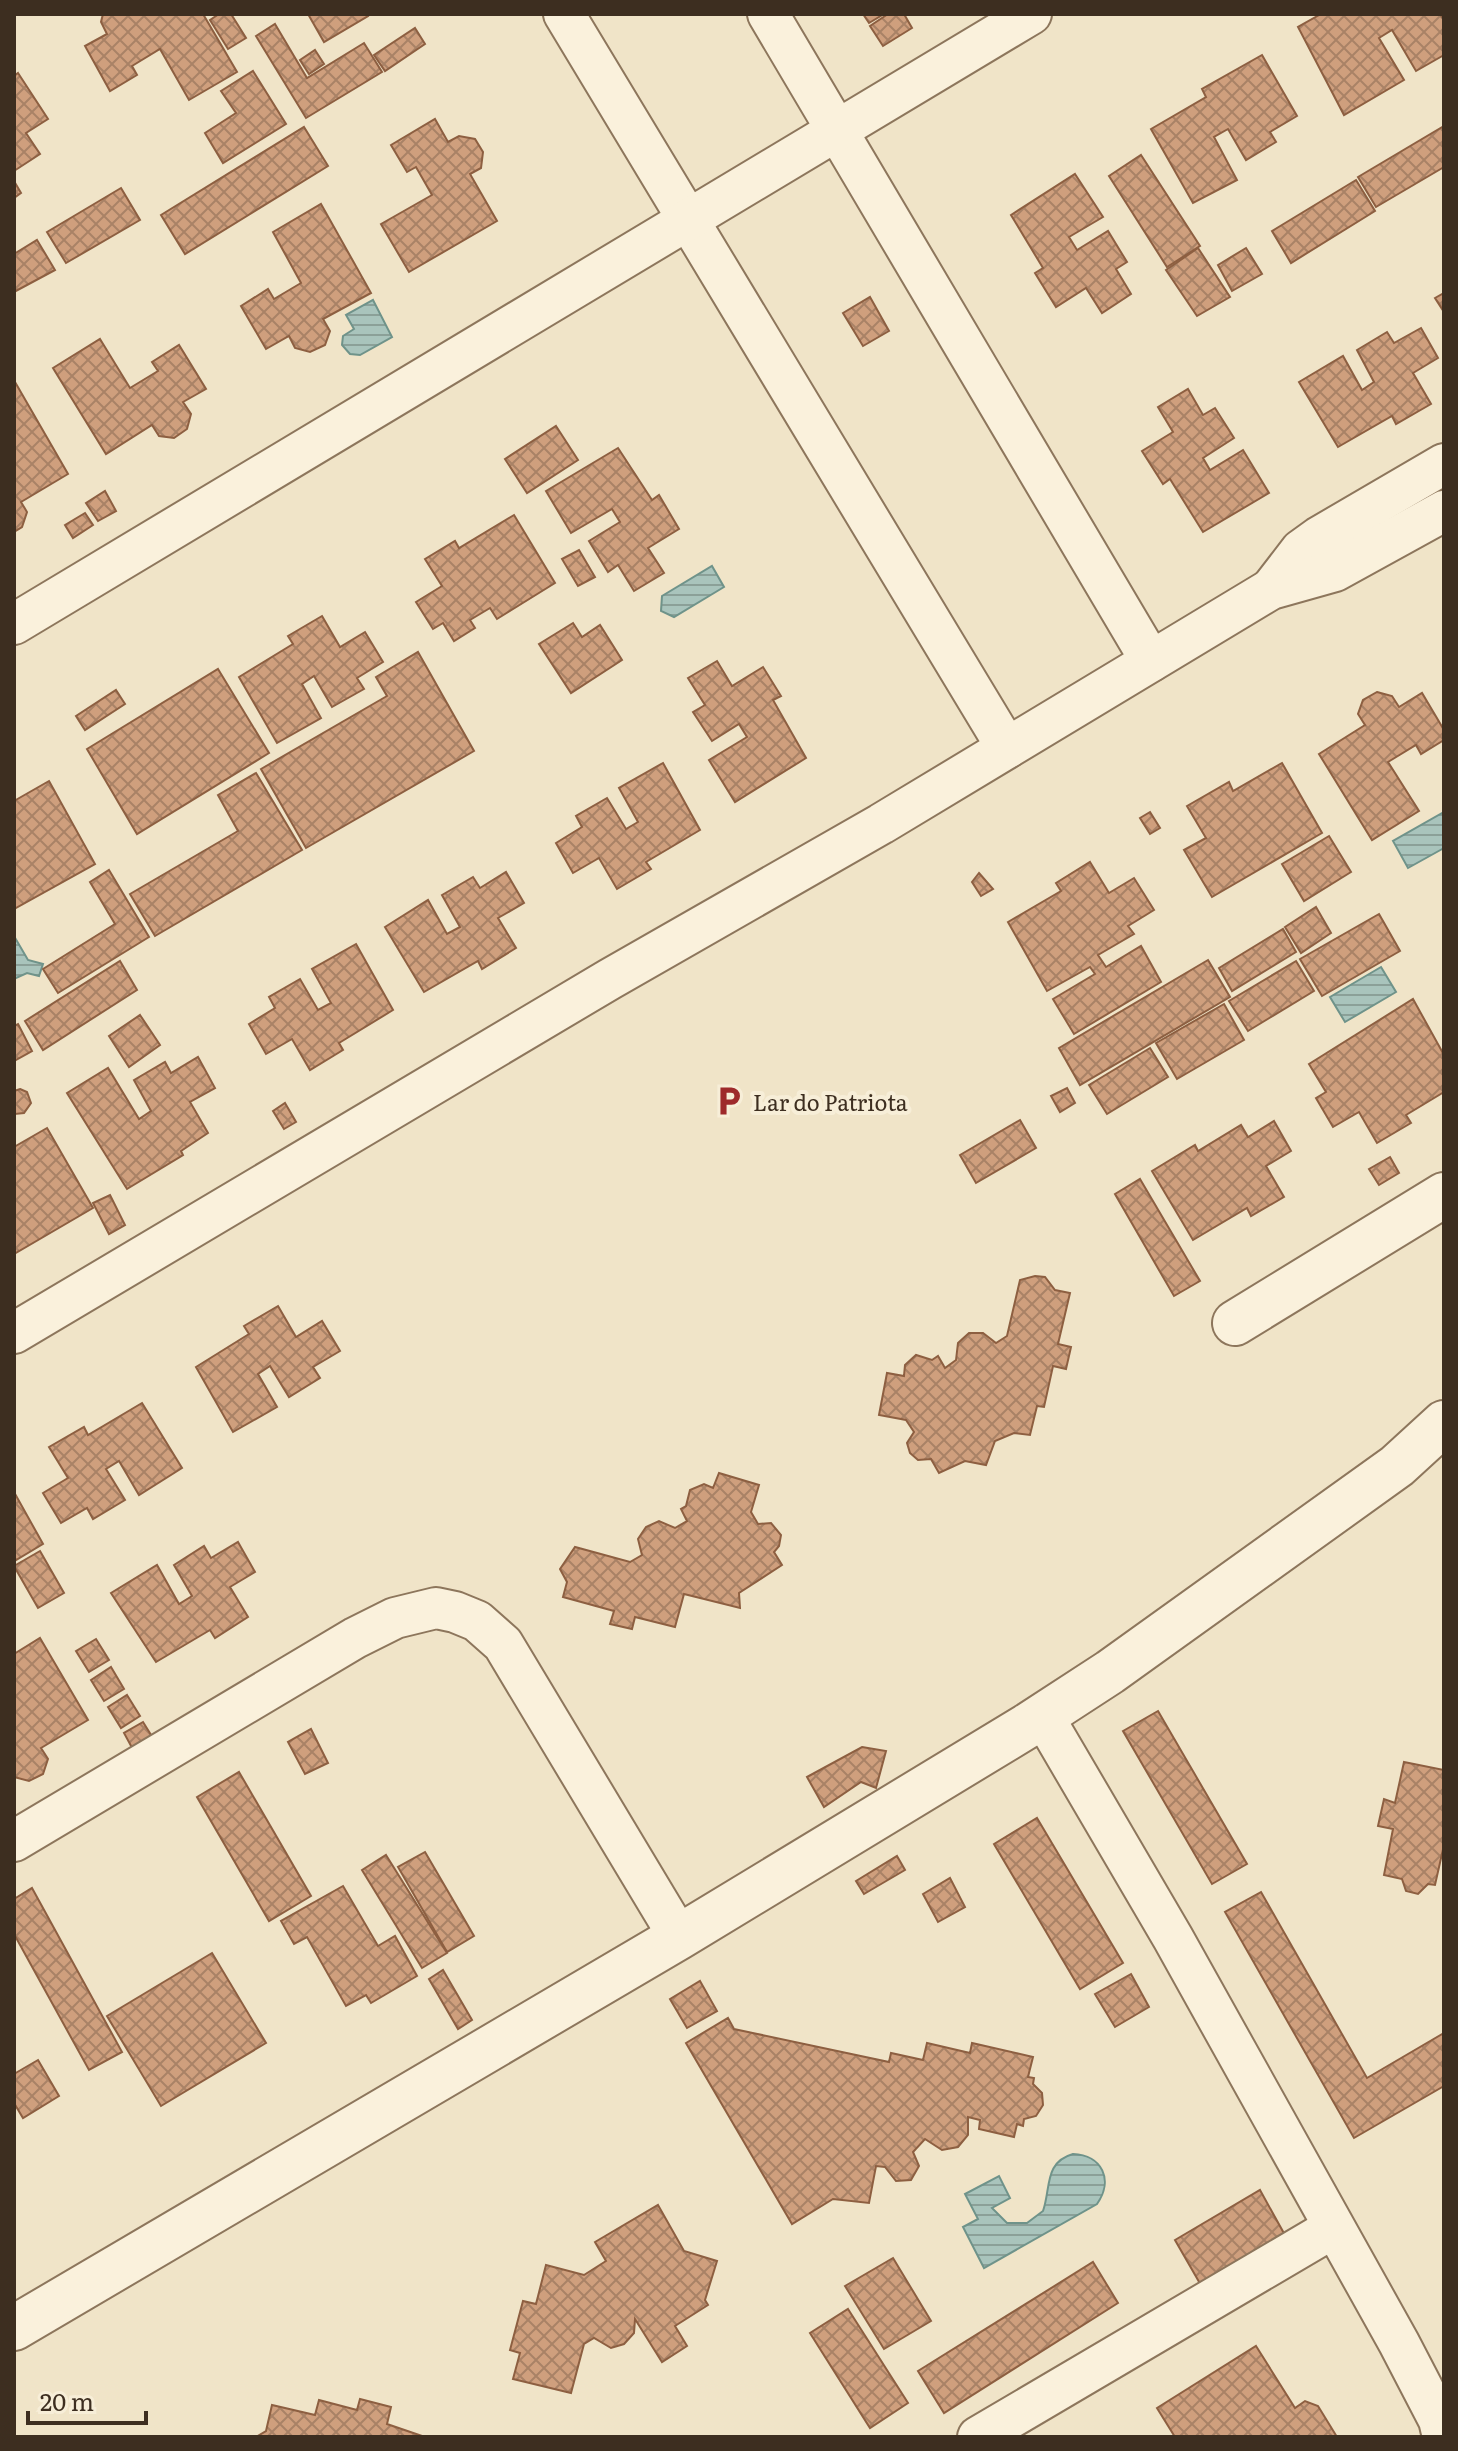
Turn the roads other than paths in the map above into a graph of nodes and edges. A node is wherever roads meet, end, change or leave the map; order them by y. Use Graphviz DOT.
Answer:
graph roads {
  1 [pos="564,14"];
  2 [pos="768,14"];
  3 [pos="1031,14"];
  4 [pos="837,130"];
  5 [pos="688,220"];
  6 [pos="1444,464"];
  7 [pos="1444,511"];
  8 [pos="1271,589"];
  9 [pos="14,624"];
  10 [pos="1151,661"];
  11 [pos="1007,748"];
  12 [pos="1444,1195"];
  13 [pos="1235,1323"];
  14 [pos="14,1333"];
  15 [pos="1444,1423"];
  16 [pos="1043,1716"];
  17 [pos="14,1841"];
  18 [pos="679,1937"];
  19 [pos="1333,2228"];
  20 [pos="14,2328"];
  21 [pos="978,2437"];
  22 [pos="1443,2437"];
  1 -- 5 [label="street"];
  2 -- 4 [label="street"];
  3 -- 4 [label="street"];
  4 -- 5 [label="street"];
  4 -- 10 [label="street"];
  5 -- 9 [label="street"];
  5 -- 11 [label="street"];
  6 -- 8 [label="street"];
  7 -- 8 [label="street"];
  8 -- 10 [label="street"];
  10 -- 11 [label="street"];
  11 -- 14 [label="street"];
  12 -- 13 [label="street"];
  15 -- 16 [label="street"];
  16 -- 18 [label="street"];
  16 -- 19 [label="street"];
  17 -- 18 [label="street"];
  18 -- 20 [label="street"];
  19 -- 21 [label="street"];
  19 -- 22 [label="street"];
}
